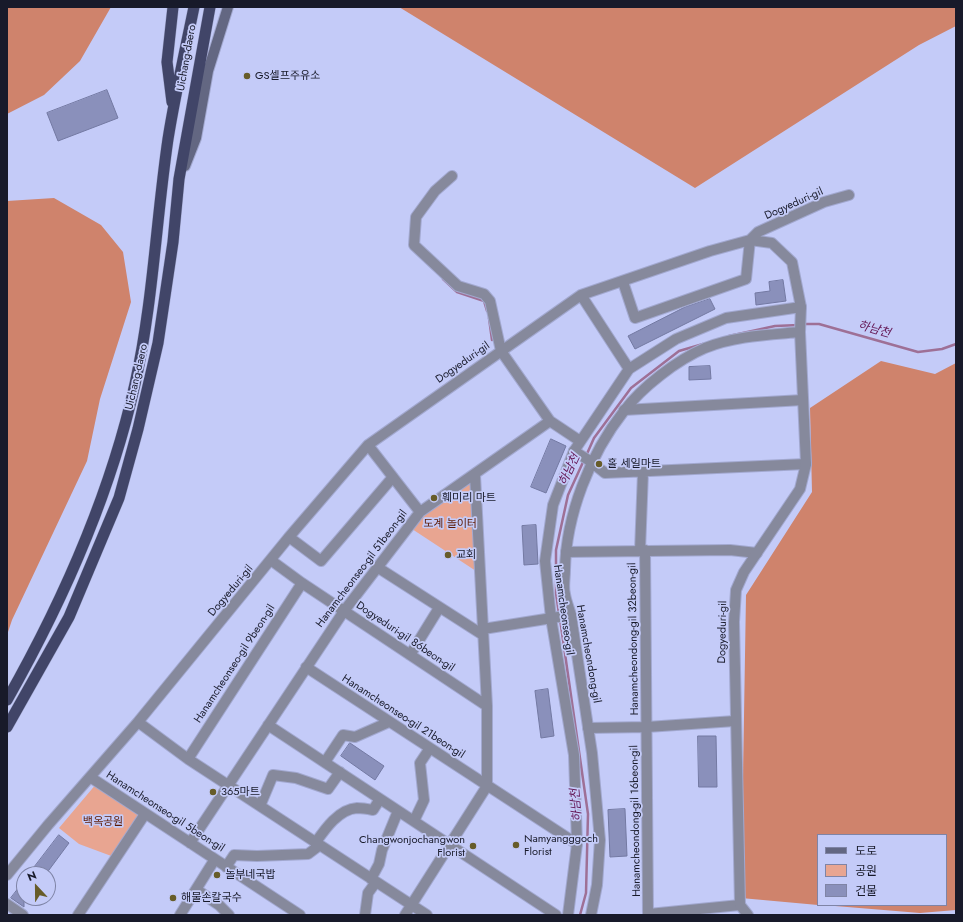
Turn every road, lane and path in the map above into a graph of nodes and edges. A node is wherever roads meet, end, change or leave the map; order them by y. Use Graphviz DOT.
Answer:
graph roads {
  1 [pos="173,7"];
  2 [pos="194,7"];
  3 [pos="210,7"];
  4 [pos="228,7"];
  5 [pos="173,111"];
  6 [pos="452,176"];
  7 [pos="179,179"];
  8 [pos="850,195"];
  9 [pos="750,240"];
  10 [pos="623,282"];
  11 [pos="581,296"];
  12 [pos="801,311"];
  13 [pos="800,331"];
  14 [pos="501,351"];
  15 [pos="629,369"];
  16 [pos="803,400"];
  17 [pos="624,410"];
  18 [pos="550,421"];
  19 [pos="580,441"];
  20 [pos="368,444"];
  21 [pos="577,453"];
  22 [pos="592,462"];
  23 [pos="806,464"];
  24 [pos="643,472"];
  25 [pos="475,475"];
  26 [pos="393,477"];
  27 [pos="420,512"];
  28 [pos="289,537"];
  29 [pos="642,551"];
  30 [pos="566,552"];
  31 [pos="757,553"];
  32 [pos="272,561"];
  33 [pos="377,567"];
  34 [pos="302,583"];
  35 [pos="439,608"];
  36 [pos="344,611"];
  37 [pos="569,615"];
  38 [pos="552,618"];
  39 [pos="483,632"];
  40 [pos="410,655"];
  41 [pos="306,667"];
  42 [pos="7,700"];
  43 [pos="487,706"];
  44 [pos="735,721"];
  45 [pos="138,722"];
  46 [pos="389,722"];
  47 [pos="268,725"];
  48 [pos="647,727"];
  49 [pos="7,728"];
  50 [pos="588,728"];
  51 [pos="430,748"];
  52 [pos="188,759"];
  53 [pos="324,762"];
  54 [pos="340,772"];
  55 [pos="90,777"];
  56 [pos="229,786"];
  57 [pos="487,786"];
  58 [pos="380,799"];
  59 [pos="260,806"];
  60 [pos="398,811"];
  61 [pos="145,814"];
  62 [pos="414,821"];
  63 [pos="190,843"];
  64 [pos="318,844"];
  65 [pos="577,844"];
  66 [pos="450,845"];
  67 [pos="215,859"];
  68 [pos="226,867"];
  69 [pos="7,875"];
  70 [pos="373,880"];
  71 [pos="197,890"];
  72 [pos="7,904"];
  73 [pos="411,905"];
  74 [pos="740,905"];
  75 [pos="23,915"];
  76 [pos="78,915"];
  77 [pos="180,915"];
  78 [pos="229,915"];
  79 [pos="300,915"];
  80 [pos="365,915"];
  81 [pos="405,915"];
  82 [pos="427,915"];
  83 [pos="556,915"];
  84 [pos="568,915"];
  85 [pos="591,915"];
  86 [pos="648,915"];
  87 [pos="748,915"];
  1 -- 5 [label="highway"];
  2 -- 5 [label="highway, Uichang-daero"];
  3 -- 7 [label="highway, Uichang-daero"];
  4 -- 7 [label="main road"];
  5 -- 42 [label="highway, Uichang-daero"];
  6 -- 14 [label="street"];
  7 -- 49 [label="highway, Uichang-daero"];
  8 -- 9 [label="street, Dogyeduri-gil"];
  9 -- 10 [label="street, Dogyeduri-gil"];
  9 -- 10 [label="street"];
  9 -- 12 [label="street, Dogyeduri-gil"];
  10 -- 11 [label="street, Dogyeduri-gil"];
  11 -- 14 [label="street, Dogyeduri-gil"];
  11 -- 15 [label="street"];
  12 -- 13 [label="street, Dogyeduri-gil"];
  12 -- 15 [label="street, Hanamcheonseo-gil"];
  13 -- 16 [label="street, Dogyeduri-gil"];
  13 -- 17 [label="street, Hanamcheondong-gil"];
  14 -- 18 [label="street, Dogyeduri-gil"];
  14 -- 20 [label="street, Dogyeduri-gil"];
  15 -- 19 [label="street, Hanamcheonseo-gil"];
  16 -- 17 [label="street"];
  16 -- 23 [label="street, Dogyeduri-gil"];
  17 -- 22 [label="street, Hanamcheondong-gil"];
  18 -- 19 [label="street"];
  18 -- 25 [label="street, Hanamcheonseo-gil 51beon-gil"];
  19 -- 21 [label="street, Hanamcheonseo-gil"];
  20 -- 26 [label="street"];
  20 -- 28 [label="street, Dogyeduri-gil"];
  21 -- 22 [label="street"];
  21 -- 38 [label="street, Hanamcheonseo-gil"];
  22 -- 24 [label="street"];
  22 -- 30 [label="street, Hanamcheondong-gil"];
  23 -- 24 [label="street"];
  23 -- 31 [label="street, Dogyeduri-gil"];
  24 -- 29 [label="street, Hanamcheondong-gil 32beon-gil"];
  25 -- 27 [label="street, Hanamcheonseo-gil 51beon-gil"];
  25 -- 39 [label="street"];
  26 -- 27 [label="street"];
  26 -- 28 [label="street"];
  27 -- 33 [label="street, Hanamcheonseo-gil 51beon-gil"];
  28 -- 32 [label="street, Dogyeduri-gil"];
  29 -- 30 [label="street"];
  29 -- 31 [label="street"];
  29 -- 48 [label="street, Hanamcheondong-gil 32beon-gil"];
  30 -- 37 [label="street, Hanamcheondong-gil"];
  31 -- 44 [label="street, Dogyeduri-gil"];
  32 -- 34 [label="street, Dogyeduri-gil 86beon-gil"];
  32 -- 45 [label="street, Dogyeduri-gil"];
  33 -- 35 [label="street"];
  33 -- 36 [label="street, Hanamcheonseo-gil 51beon-gil"];
  34 -- 36 [label="street, Dogyeduri-gil 86beon-gil"];
  34 -- 52 [label="street, Hanamcheonseo-gil 9beon-gil"];
  35 -- 39 [label="street"];
  35 -- 40 [label="street"];
  36 -- 40 [label="street, Dogyeduri-gil 86beon-gil"];
  36 -- 41 [label="street, Hanamcheonseo-gil 51beon-gil"];
  37 -- 38 [label="street"];
  37 -- 50 [label="street, Hanamcheondong-gil"];
  38 -- 39 [label="street"];
  38 -- 65 [label="street, Hanamcheonseo-gil"];
  39 -- 43 [label="street"];
  40 -- 43 [label="street, Dogyeduri-gil 86beon-gil"];
  41 -- 46 [label="street, Hanamcheonseo-gil 21beon-gil"];
  41 -- 47 [label="street, Hanamcheonseo-gil 51beon-gil"];
  43 -- 57 [label="street"];
  44 -- 48 [label="street, Hanamcheondong-gil 32beon-gil"];
  44 -- 74 [label="street, Dogyeduri-gil"];
  45 -- 52 [label="street"];
  45 -- 55 [label="street, Dogyeduri-gil"];
  46 -- 51 [label="street, Hanamcheonseo-gil 21beon-gil"];
  46 -- 53 [label="street"];
  47 -- 53 [label="street"];
  47 -- 56 [label="street, Hanamcheonseo-gil 51beon-gil"];
  48 -- 50 [label="street, Hanamcheondong-gil 32beon-gil"];
  48 -- 86 [label="street, Hanamcheondong-gil 16beon-gil"];
  50 -- 85 [label="street, Hanamcheondong-gil"];
  51 -- 57 [label="street, Hanamcheonseo-gil 21beon-gil"];
  51 -- 62 [label="street"];
  52 -- 56 [label="street"];
  53 -- 54 [label="street"];
  54 -- 58 [label="street"];
  54 -- 59 [label="street"];
  55 -- 61 [label="street, Hanamcheonseo-gil 5beon-gil"];
  55 -- 69 [label="street, Dogyeduri-gil"];
  56 -- 59 [label="street"];
  56 -- 63 [label="street, Hanamcheonseo-gil 51beon-gil"];
  57 -- 65 [label="street, Hanamcheonseo-gil 21beon-gil"];
  57 -- 66 [label="street"];
  58 -- 60 [label="street"];
  58 -- 64 [label="street"];
  59 -- 64 [label="street"];
  60 -- 62 [label="street"];
  60 -- 70 [label="street"];
  61 -- 63 [label="street, Hanamcheonseo-gil 5beon-gil"];
  61 -- 76 [label="street"];
  62 -- 66 [label="street"];
  63 -- 67 [label="street, Hanamcheonseo-gil 5beon-gil"];
  64 -- 68 [label="street, Hanamcheonseo-gil 5beon-gil"];
  64 -- 70 [label="street"];
  65 -- 84 [label="street, Hanamcheonseo-gil"];
  66 -- 73 [label="street"];
  66 -- 83 [label="street"];
  67 -- 68 [label="street, Hanamcheonseo-gil 5beon-gil"];
  67 -- 71 [label="street"];
  68 -- 79 [label="street, Hanamcheonseo-gil 5beon-gil"];
  70 -- 73 [label="street"];
  70 -- 80 [label="street"];
  71 -- 77 [label="street"];
  71 -- 78 [label="street"];
  72 -- 75 [label="street"];
  73 -- 81 [label="street"];
  73 -- 82 [label="street"];
  74 -- 86 [label="street"];
  74 -- 87 [label="street"];
}
